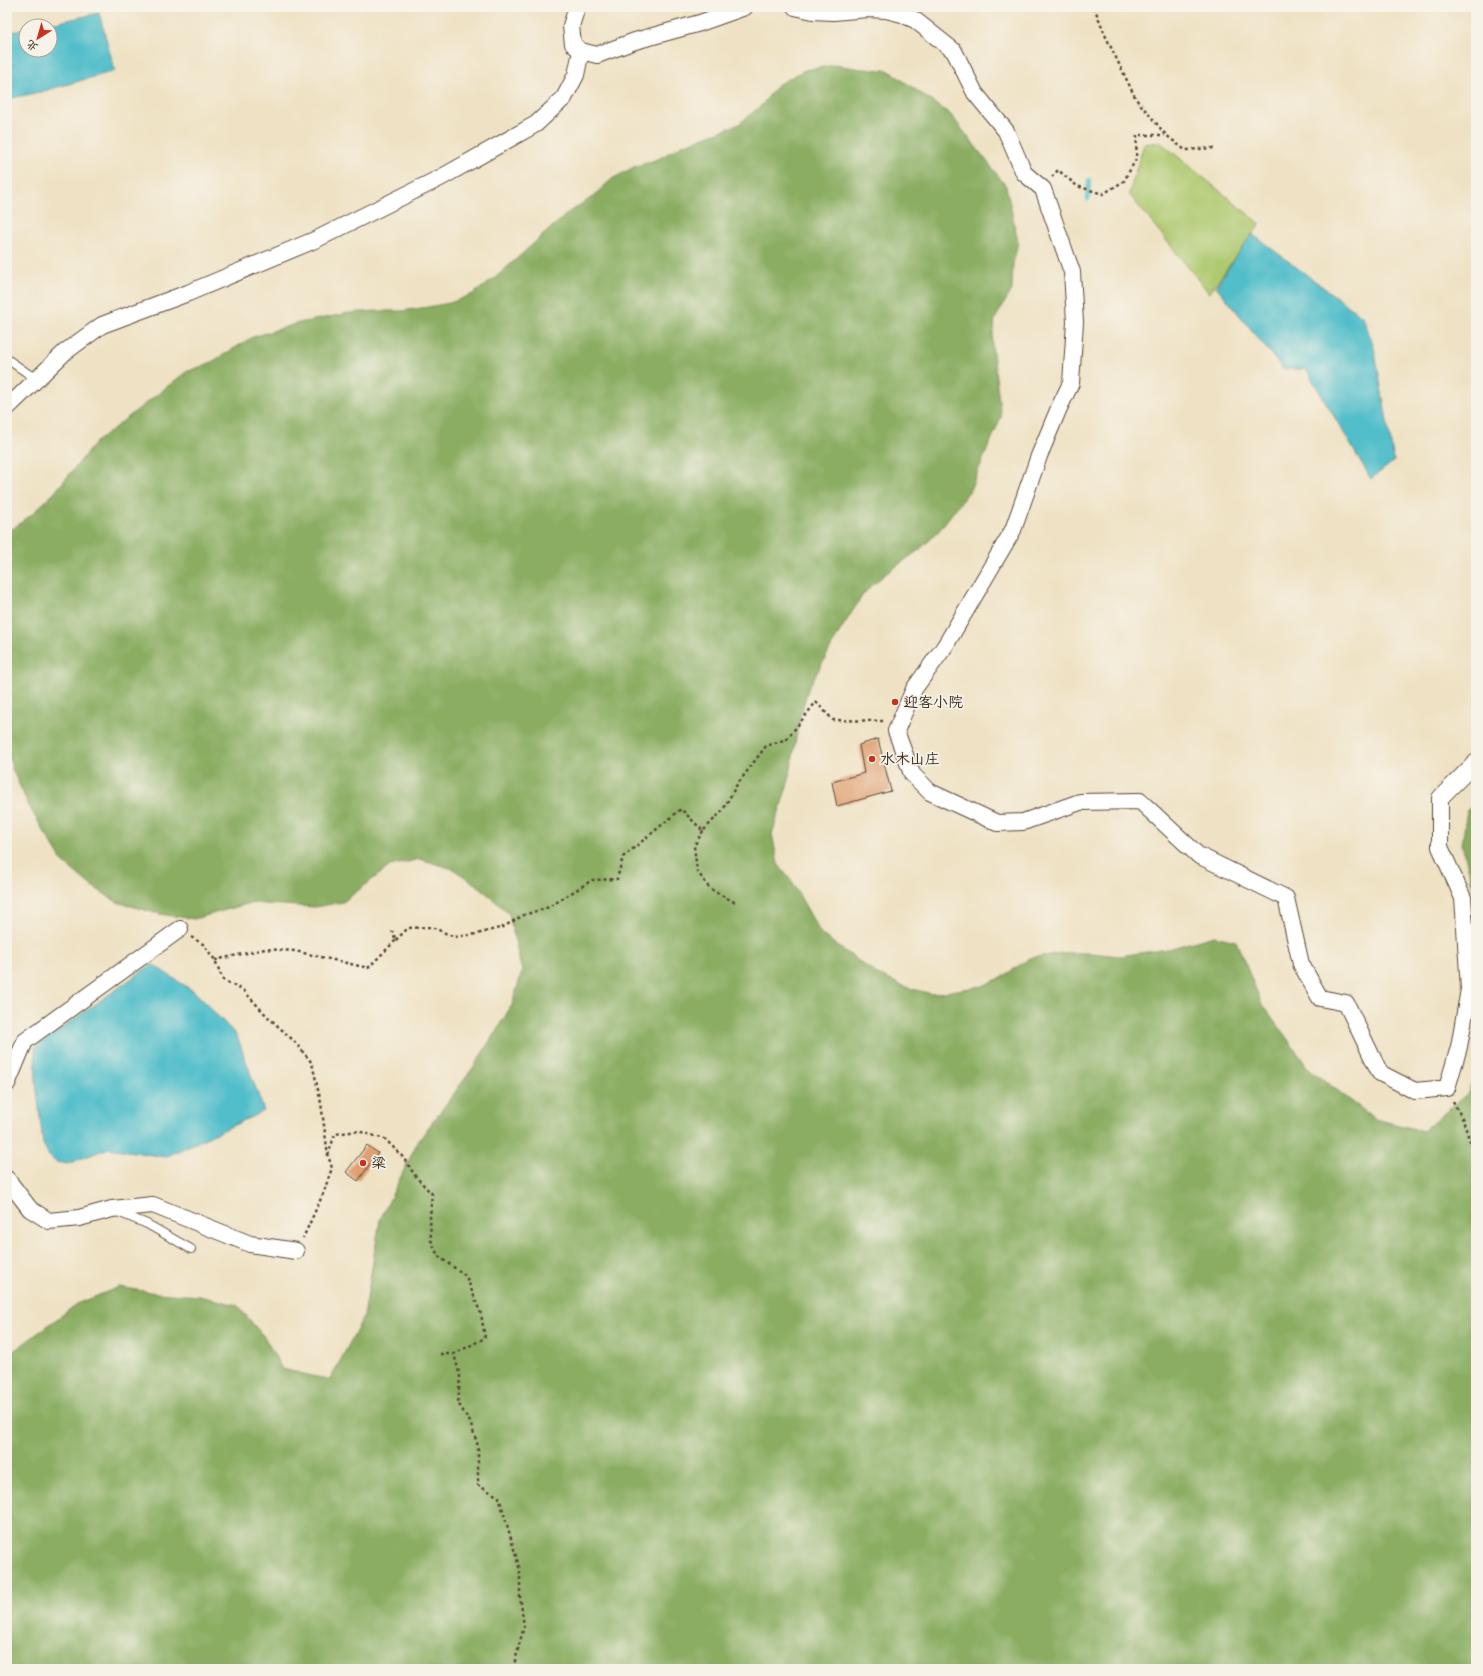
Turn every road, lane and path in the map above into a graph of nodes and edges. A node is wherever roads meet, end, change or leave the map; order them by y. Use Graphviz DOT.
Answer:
graph roads {
  1 [pos="577,7"];
  2 [pos="746,7"];
  3 [pos="794,7"];
  4 [pos="1094,7"];
  5 [pos="580,51"];
  6 [pos="1166,135"];
  7 [pos="1214,148"];
  8 [pos="1043,188"];
  9 [pos="7,360"];
  10 [pos="36,379"];
  11 [pos="7,408"];
  12 [pos="896,731"];
  13 [pos="1476,762"];
  14 [pos="703,830"];
  15 [pos="736,903"];
  16 [pos="180,929"];
  17 [pos="392,932"];
  18 [pos="396,940"];
  19 [pos="215,960"];
  20 [pos="7,1084"];
  21 [pos="1447,1088"];
  22 [pos="328,1155"];
  23 [pos="1476,1160"];
  24 [pos="7,1179"];
  25 [pos="112,1209"];
  26 [pos="191,1249"];
  27 [pos="296,1251"];
  28 [pos="440,1354"];
  29 [pos="454,1354"];
  30 [pos="513,1669"];
  1 -- 5 [label="street"];
  2 -- 5 [label="street"];
  3 -- 8 [label="street"];
  4 -- 6 [label="path"];
  5 -- 10 [label="street"];
  6 -- 7 [label="path"];
  6 -- 8 [label="path"];
  8 -- 12 [label="street"];
  9 -- 10 [label="lane"];
  10 -- 11 [label="street"];
  12 -- 14 [label="path"];
  12 -- 21 [label="street"];
  13 -- 21 [label="street"];
  14 -- 15 [label="path"];
  14 -- 18 [label="path"];
  16 -- 19 [label="path"];
  16 -- 20 [label="street"];
  17 -- 18 [label="path"];
  18 -- 19 [label="path"];
  19 -- 22 [label="path"];
  21 -- 23 [label="path"];
  22 -- 27 [label="path"];
  22 -- 29 [label="path"];
  24 -- 25 [label="street"];
  25 -- 26 [label="lane"];
  25 -- 27 [label="street"];
  28 -- 29 [label="path"];
  29 -- 30 [label="path"];
}
